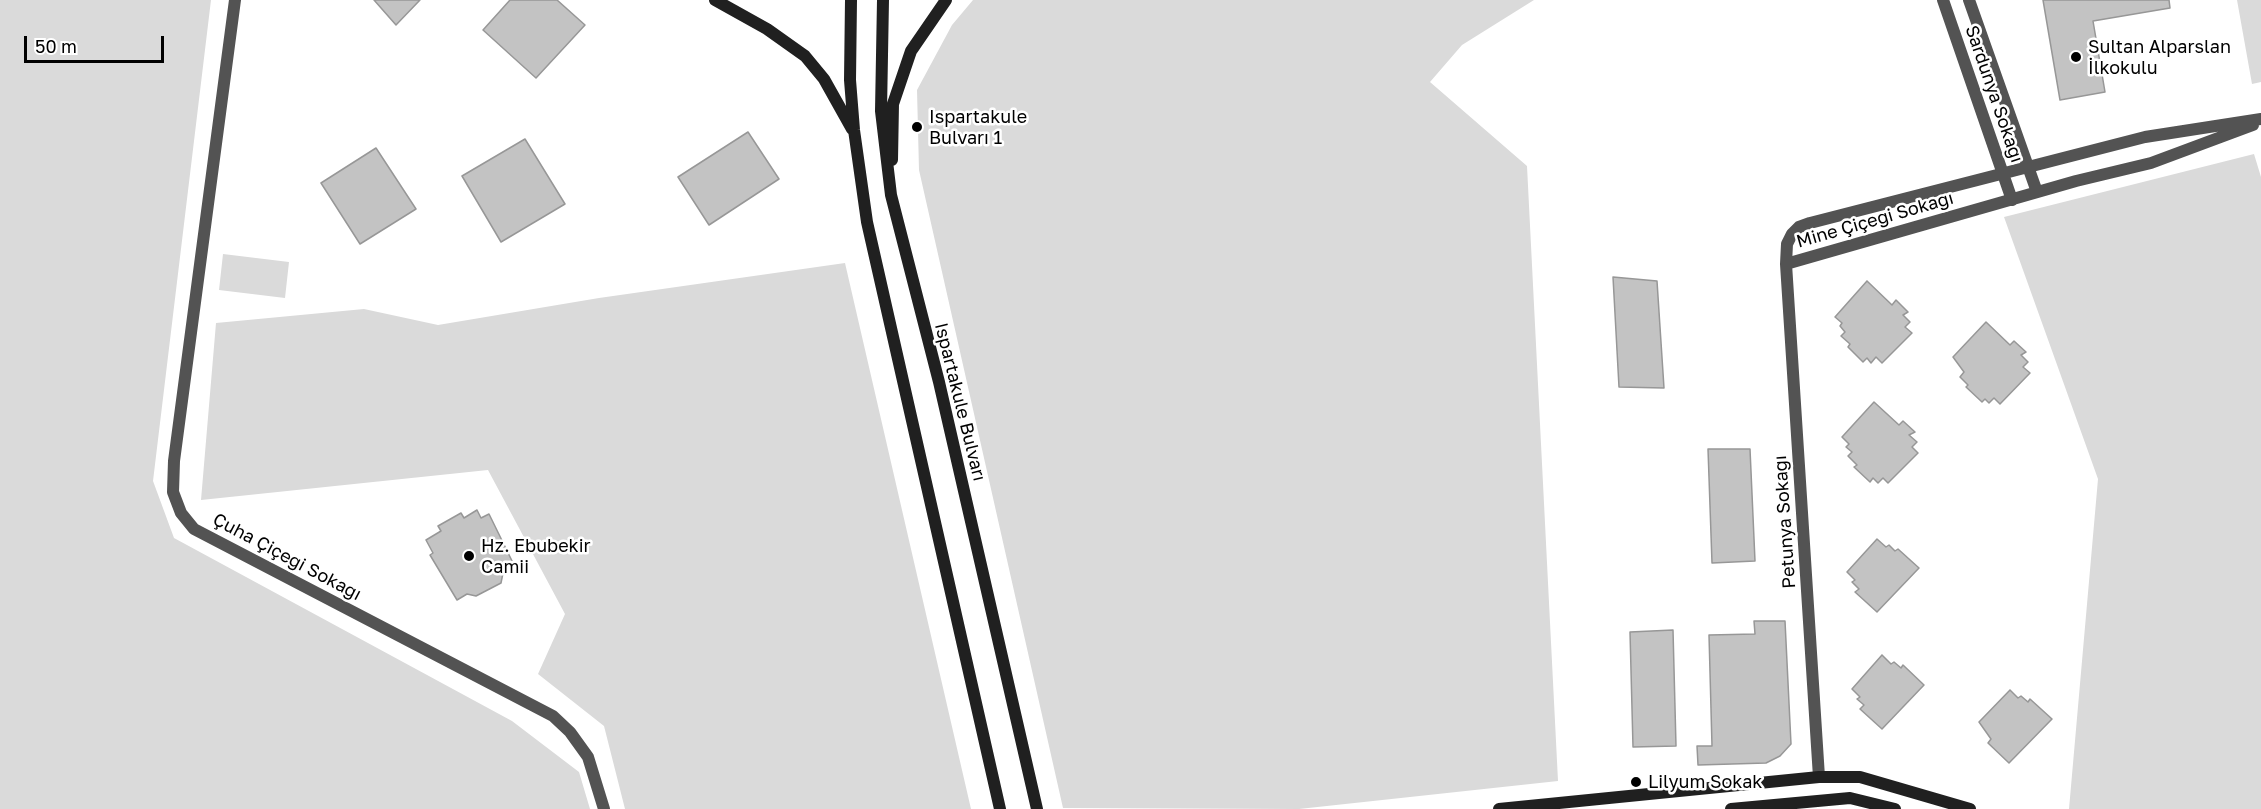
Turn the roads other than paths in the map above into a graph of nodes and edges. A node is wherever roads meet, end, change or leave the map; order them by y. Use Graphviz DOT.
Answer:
graph roads {
  1 [pos="235,0"];
  2 [pos="714,0"];
  3 [pos="851,0"];
  4 [pos="883,0"];
  5 [pos="946,0"];
  6 [pos="1943,0"];
  7 [pos="1969,0"];
  8 [pos="2261,120"];
  9 [pos="854,132"];
  10 [pos="2028,167"];
  11 [pos="2002,174"];
  12 [pos="2037,192"];
  13 [pos="891,195"];
  14 [pos="2012,200"];
  15 [pos="1786,264"];
  16 [pos="1819,777"];
  17 [pos="1820,800"];
  18 [pos="1555,806"];
  19 [pos="603,809"];
  20 [pos="1000,809"];
  21 [pos="1037,809"];
  22 [pos="1499,809"];
  23 [pos="1731,809"];
  24 [pos="1895,809"];
  25 [pos="1970,809"];
  1 -- 19 [label="street, Çuha Çiçeği Sokağı"];
  2 -- 9 [label="main road"];
  3 -- 9 [label="main road"];
  4 -- 13 [label="main road, Ispartakule Bulvarı"];
  5 -- 13 [label="main road"];
  6 -- 11 [label="street, Sardunya Sokağı"];
  7 -- 10 [label="street, Sardunya Sokağı"];
  8 -- 10 [label="street, Mine Çiçeği Sokağı"];
  8 -- 12 [label="street, Mine Çiçeği Sokağı"];
  9 -- 20 [label="main road"];
  10 -- 11 [label="street, Mine Çiçeği Sokağı"];
  10 -- 12 [label="street, Sardunya Sokağı"];
  11 -- 14 [label="street, Sardunya Sokağı"];
  11 -- 15 [label="street, Mine Çiçeği Sokağı"];
  12 -- 14 [label="street, Mine Çiçeği Sokağı"];
  13 -- 21 [label="main road, Ispartakule Bulvarı"];
  14 -- 15 [label="street, Mine Çiçeği Sokağı"];
  15 -- 16 [label="street, Petunya Sokağı"];
  16 -- 17 [label="main road"];
  16 -- 18 [label="main road"];
  16 -- 25 [label="main road"];
  17 -- 23 [label="main road"];
  17 -- 24 [label="main road"];
  18 -- 22 [label="main road"];
}
